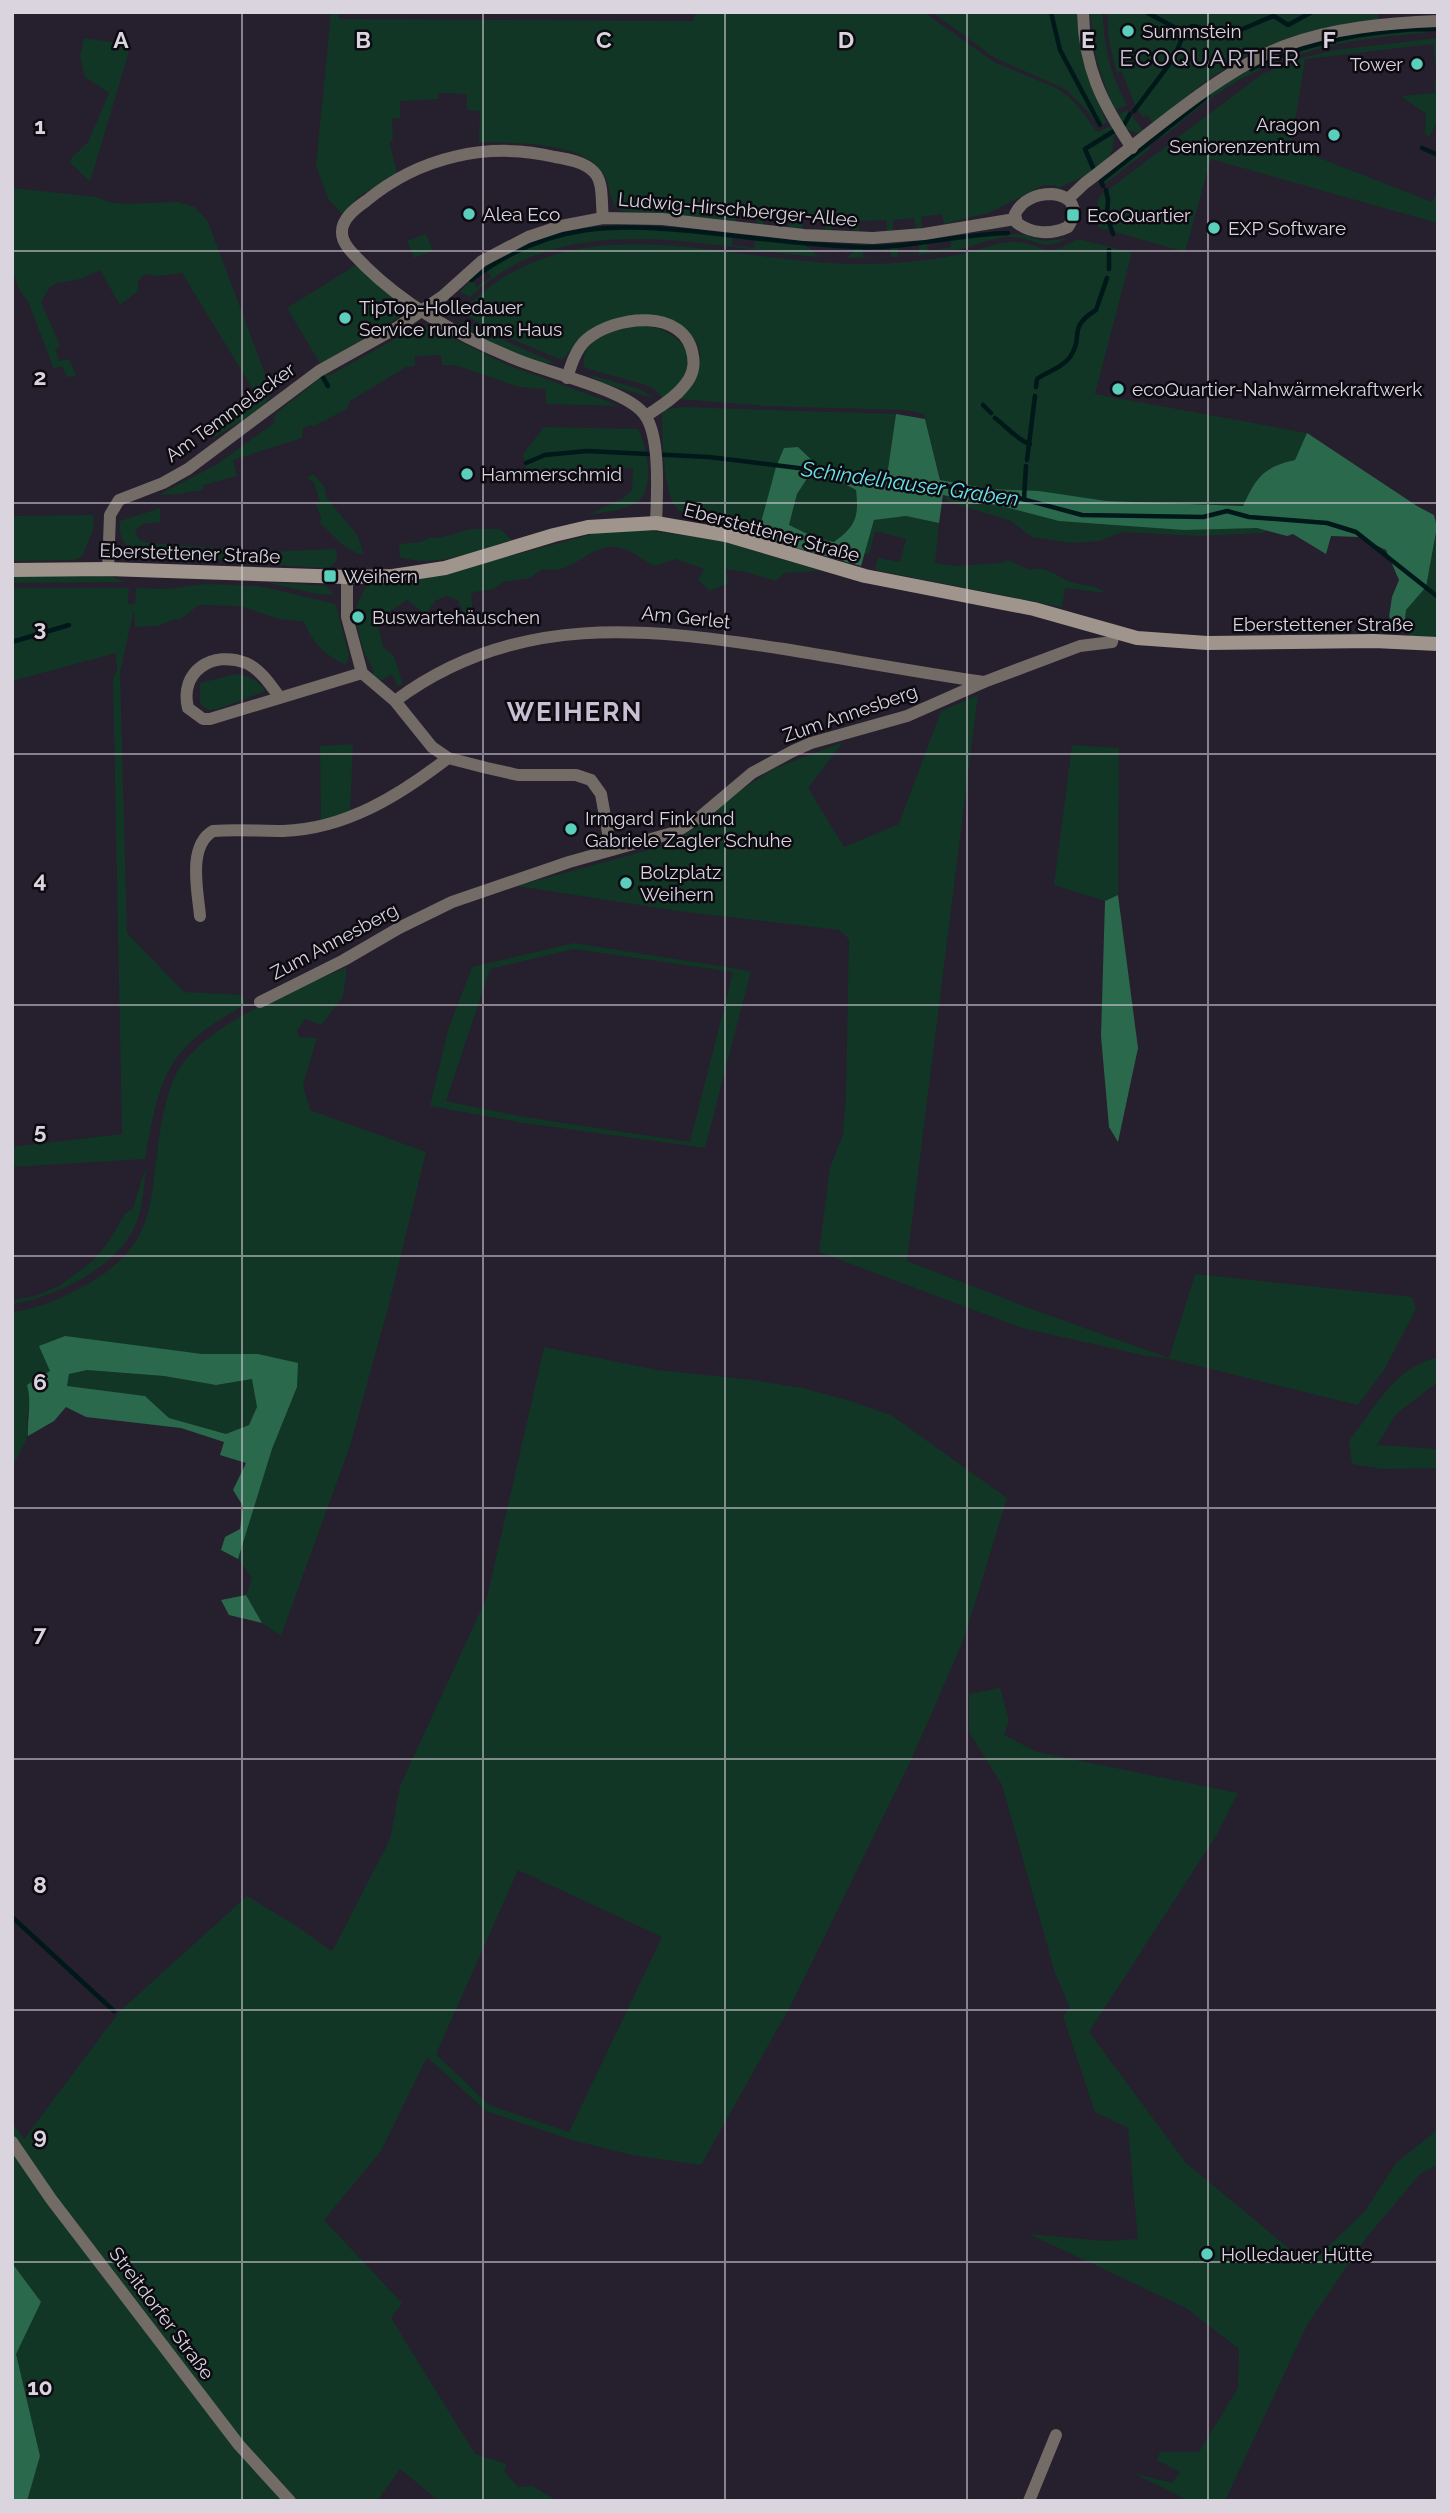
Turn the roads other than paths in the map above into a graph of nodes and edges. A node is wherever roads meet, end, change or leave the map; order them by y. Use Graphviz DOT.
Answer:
graph roads {
  1 [pos="1083,12"];
  2 [pos="1438,21"];
  3 [pos="1132,148"];
  4 [pos="1068,199"];
  5 [pos="603,218"];
  6 [pos="1015,219"];
  7 [pos="421,311"];
  8 [pos="567,378"];
  9 [pos="646,416"];
  10 [pos="656,523"];
  11 [pos="108,569"];
  12 [pos="12,570"];
  13 [pos="346,577"];
  14 [pos="1114,633"];
  15 [pos="1438,645"];
  16 [pos="362,673"];
  17 [pos="984,682"];
  18 [pos="280,698"];
  19 [pos="395,701"];
  20 [pos="448,758"];
  21 [pos="611,850"];
  22 [pos="200,916"];
  23 [pos="260,1002"];
  24 [pos="12,2141"];
  25 [pos="1056,2435"];
  26 [pos="290,2501"];
  27 [pos="1029,2501"];
  1 -- 3 [label="street"];
  2 -- 3 [label="street"];
  3 -- 4 [label="street"];
  4 -- 6 [label="street"];
  4 -- 6 [label="street"];
  5 -- 6 [label="street, Ludwig-Hirschberger-Allee"];
  5 -- 7 [label="street, Ludwig-Hirschberger-Allee"];
  5 -- 7 [label="street"];
  7 -- 8 [label="street"];
  7 -- 11 [label="street, Am Temmelacker"];
  8 -- 9 [label="street"];
  8 -- 9 [label="street"];
  9 -- 10 [label="street"];
  10 -- 13 [label="main road, Eberstettener Straße"];
  10 -- 14 [label="main road, Eberstettener Straße"];
  11 -- 12 [label="main road, Eberstettener Straße"];
  11 -- 13 [label="main road, Eberstettener Straße"];
  13 -- 16 [label="street"];
  14 -- 15 [label="main road, Eberstettener Straße"];
  14 -- 17 [label="street, Zum Annesberg"];
  16 -- 18 [label="street"];
  16 -- 19 [label="street"];
  17 -- 19 [label="street, Am Gerlet"];
  17 -- 21 [label="street, Zum Annesberg"];
  18 -- 18 [label="street"];
  19 -- 20 [label="street"];
  20 -- 21 [label="street"];
  20 -- 22 [label="street"];
  21 -- 23 [label="street, Zum Annesberg"];
  24 -- 26 [label="street, Streitdorfer Straße"];
  25 -- 27 [label="street"];
}
